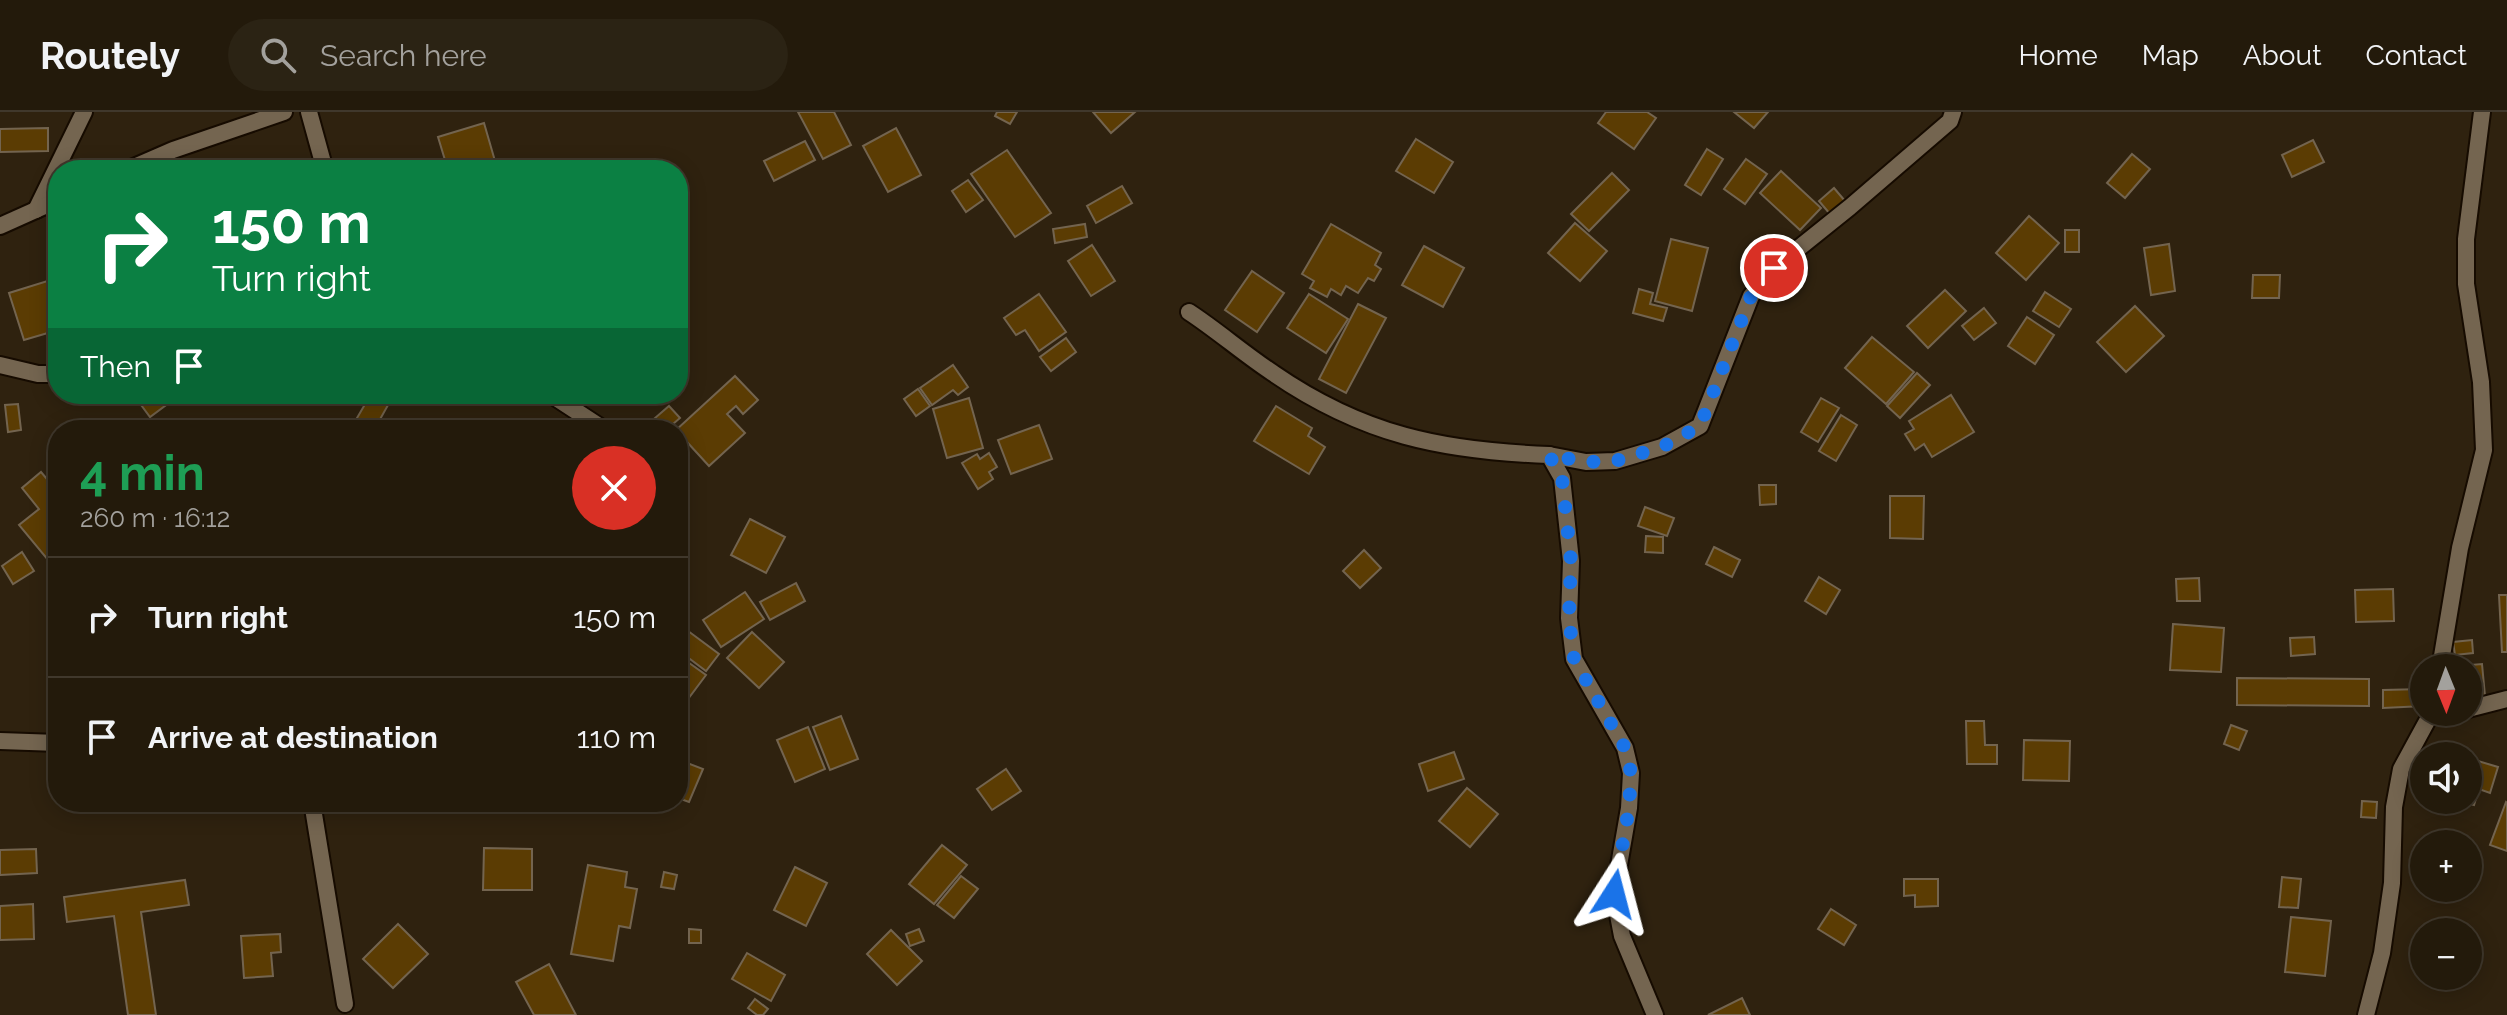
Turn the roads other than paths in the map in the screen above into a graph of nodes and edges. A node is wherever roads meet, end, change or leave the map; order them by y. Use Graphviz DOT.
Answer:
graph roads {
  1 [pos="84,112"];
  2 [pos="284,112"];
  3 [pos="309,112"];
  4 [pos="1953,112"];
  5 [pos="2482,112"];
  6 [pos="60,160"];
  7 [pos="150,160"];
  8 [pos="322,160"];
  9 [pos="48,186"];
  10 [pos="48,205"];
  11 [pos="36,210"];
  12 [pos="0,226"];
  13 [pos="1189,312"];
  14 [pos="0,365"];
  15 [pos="48,374"];
  16 [pos="565,404"];
  17 [pos="590,420"];
  18 [pos="1549,455"];
  19 [pos="2442,654"];
  20 [pos="2507,699"];
  21 [pos="2482,705"];
  22 [pos="2424,726"];
  23 [pos="0,741"];
  24 [pos="48,743"];
  25 [pos="314,812"];
  26 [pos="345,1004"];
  27 [pos="1655,1015"];
  28 [pos="2366,1015"];
  1 -- 6 [label="street"];
  2 -- 7 [label="street"];
  3 -- 8 [label="street"];
  4 -- 18 [label="street"];
  5 -- 19 [label="street"];
  9 -- 11 [label="street"];
  10 -- 11 [label="street"];
  11 -- 12 [label="street"];
  13 -- 18 [label="street"];
  14 -- 15 [label="street"];
  16 -- 17 [label="street"];
  18 -- 27 [label="street"];
  20 -- 21 [label="street"];
  22 -- 28 [label="street"];
  23 -- 24 [label="street"];
  25 -- 26 [label="street"];
}
